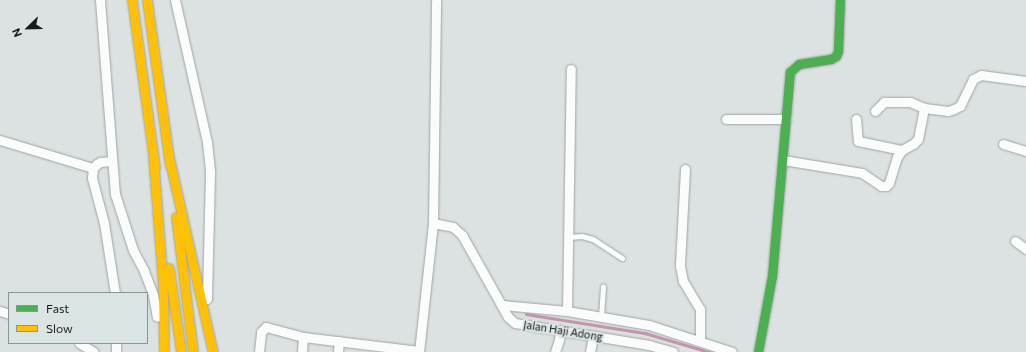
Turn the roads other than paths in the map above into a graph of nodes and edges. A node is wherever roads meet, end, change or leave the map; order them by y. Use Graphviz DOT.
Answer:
graph roads {
  1 [pos="100,0"];
  2 [pos="132,0"];
  3 [pos="147,0"];
  4 [pos="175,0"];
  5 [pos="436,0"];
  6 [pos="840,0"];
  7 [pos="571,69"];
  8 [pos="1026,81"];
  9 [pos="924,108"];
  10 [pos="875,111"];
  11 [pos="726,119"];
  12 [pos="786,119"];
  13 [pos="856,119"];
  14 [pos="0,140"];
  15 [pos="1003,144"];
  16 [pos="902,150"];
  17 [pos="1026,151"];
  18 [pos="168,153"];
  19 [pos="153,155"];
  20 [pos="783,160"];
  21 [pos="112,161"];
  22 [pos="93,168"];
  23 [pos="685,168"];
  24 [pos="433,224"];
  25 [pos="569,237"];
  26 [pos="1016,241"];
  27 [pos="1026,249"];
  28 [pos="622,258"];
  29 [pos="603,287"];
  30 [pos="115,292"];
  31 [pos="502,305"];
  32 [pos="567,311"];
  33 [pos="601,316"];
  34 [pos="560,330"];
  35 [pos="594,336"];
  36 [pos="303,337"];
  37 [pos="339,341"];
  38 [pos="700,341"];
  39 [pos="81,344"];
  40 [pos="163,349"];
  41 [pos="419,351"];
  42 [pos="94,352"];
  43 [pos="181,352"];
  44 [pos="193,352"];
  45 [pos="214,352"];
  46 [pos="259,352"];
  47 [pos="302,352"];
  48 [pos="338,352"];
  49 [pos="555,352"];
  50 [pos="590,352"];
  51 [pos="673,352"];
  52 [pos="732,352"];
  53 [pos="758,352"];
  1 -- 21 [label="street"];
  2 -- 19 [label="main road"];
  3 -- 18 [label="main road"];
  4 -- 45 [label="street"];
  5 -- 24 [label="street"];
  6 -- 12 [label="main road"];
  7 -- 25 [label="street"];
  8 -- 9 [label="street"];
  9 -- 10 [label="street"];
  9 -- 16 [label="street"];
  11 -- 12 [label="street"];
  12 -- 20 [label="main road"];
  13 -- 16 [label="street"];
  14 -- 22 [label="street"];
  15 -- 17 [label="street"];
  16 -- 20 [label="street"];
  18 -- 44 [label="main road"];
  18 -- 45 [label="main road"];
  19 -- 40 [label="main road"];
  19 -- 43 [label="main road"];
  20 -- 53 [label="main road"];
  21 -- 22 [label="street"];
  21 -- 40 [label="street"];
  22 -- 30 [label="street"];
  23 -- 38 [label="street"];
  24 -- 31 [label="street, Jalan Haji Adong"];
  24 -- 41 [label="street"];
  25 -- 28 [label="lane"];
  25 -- 32 [label="street"];
  26 -- 27 [label="street"];
  29 -- 33 [label="lane"];
  31 -- 32 [label="street"];
  31 -- 34 [label="street, Jalan Haji Adong"];
  32 -- 33 [label="street"];
  33 -- 38 [label="street"];
  34 -- 35 [label="street, Jalan Haji Adong"];
  34 -- 49 [label="street"];
  35 -- 50 [label="street"];
  35 -- 51 [label="street, Jalan Haji Adong"];
  36 -- 37 [label="street"];
  36 -- 46 [label="street"];
  36 -- 47 [label="street"];
  37 -- 41 [label="street"];
  37 -- 48 [label="street"];
  38 -- 52 [label="street"];
  39 -- 42 [label="street"];
}
